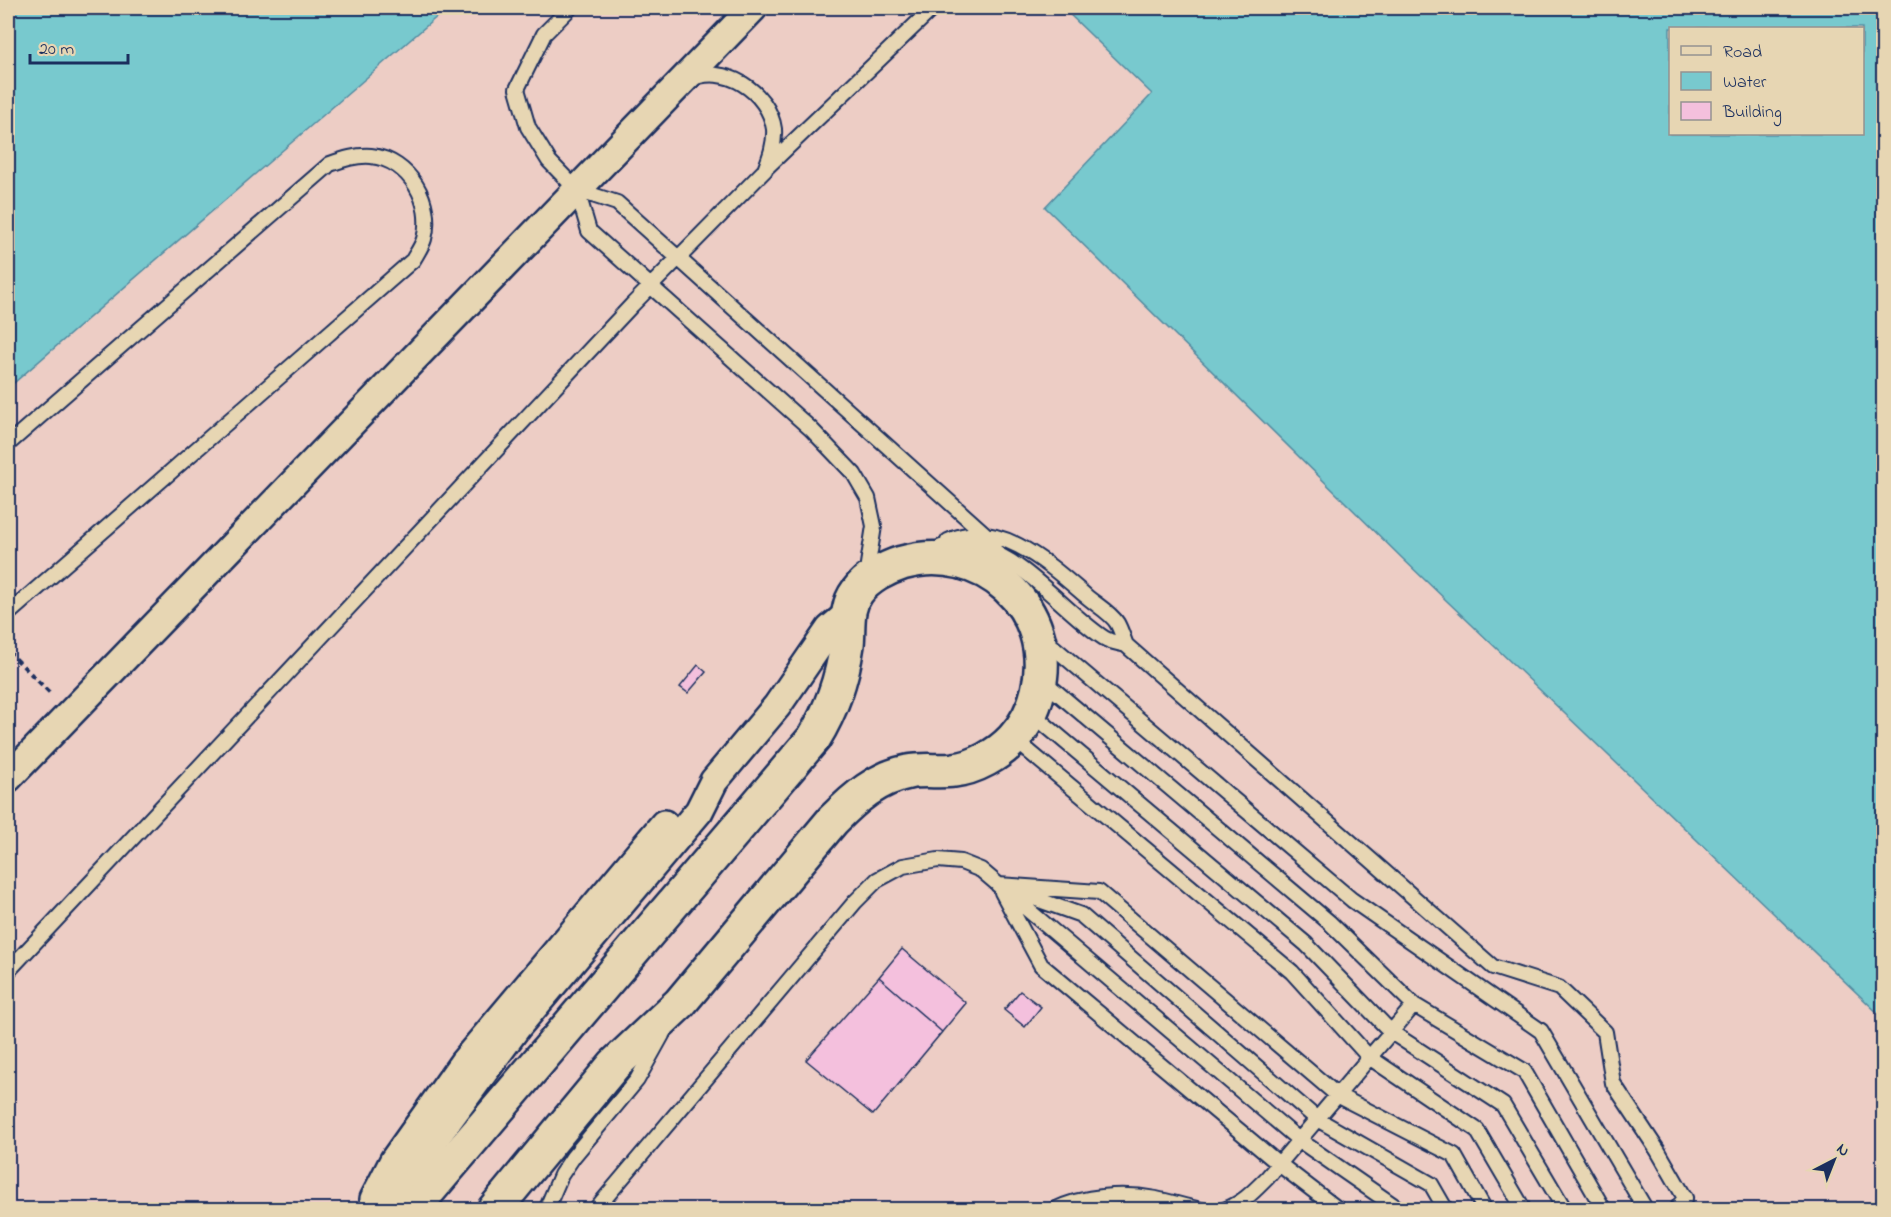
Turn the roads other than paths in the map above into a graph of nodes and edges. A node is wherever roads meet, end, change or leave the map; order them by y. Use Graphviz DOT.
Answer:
graph roads {
  1 [pos="570,8"];
  2 [pos="753,8"];
  3 [pos="933,8"];
  4 [pos="675,87"];
  5 [pos="765,170"];
  6 [pos="577,190"];
  7 [pos="678,258"];
  8 [pos="651,286"];
  9 [pos="8,444"];
  10 [pos="986,535"];
  11 [pos="925,554"];
  12 [pos="998,556"];
  13 [pos="865,584"];
  14 [pos="1008,588"];
  15 [pos="849,613"];
  16 [pos="8,614"];
  17 [pos="1037,634"];
  18 [pos="1126,645"];
  19 [pos="1041,679"];
  20 [pos="1022,725"];
  21 [pos="8,778"];
  22 [pos="714,781"];
  23 [pos="998,885"];
  24 [pos="8,971"];
  25 [pos="680,1003"];
  26 [pos="1414,1005"];
  27 [pos="1391,1032"];
  28 [pos="1369,1058"];
  29 [pos="1337,1095"];
  30 [pos="1317,1119"];
  31 [pos="1299,1140"];
  32 [pos="1279,1164"];
  33 [pos="368,1209"];
  34 [pos="376,1209"];
  35 [pos="412,1209"];
  36 [pos="494,1209"];
  37 [pos="546,1209"];
  38 [pos="595,1209"];
  39 [pos="1054,1209"];
  40 [pos="1202,1209"];
  41 [pos="1224,1209"];
  42 [pos="1339,1209"];
  43 [pos="1400,1209"];
  44 [pos="1446,1209"];
  45 [pos="1485,1209"];
  46 [pos="1524,1209"];
  47 [pos="1565,1209"];
  48 [pos="1604,1209"];
  49 [pos="1646,1209"];
  50 [pos="1676,1209"];
  1 -- 6 [label="lane"];
  2 -- 4 [label="street"];
  3 -- 5 [label="lane"];
  4 -- 5 [label="lane"];
  4 -- 6 [label="street"];
  5 -- 7 [label="lane"];
  6 -- 7 [label="lane"];
  6 -- 8 [label="lane"];
  6 -- 21 [label="street"];
  7 -- 8 [label="lane"];
  7 -- 10 [label="lane"];
  8 -- 13 [label="lane"];
  8 -- 24 [label="lane"];
  9 -- 16 [label="lane"];
  10 -- 11 [label="lane"];
  10 -- 12 [label="lane"];
  10 -- 18 [label="lane"];
  11 -- 12 [label="lane"];
  11 -- 13 [label="street"];
  11 -- 14 [label="street"];
  12 -- 14 [label="lane"];
  12 -- 18 [label="lane"];
  13 -- 15 [label="street"];
  14 -- 17 [label="street"];
  15 -- 22 [label="street"];
  15 -- 35 [label="street"];
  17 -- 19 [label="street"];
  17 -- 49 [label="lane"];
  18 -- 50 [label="lane"];
  19 -- 20 [label="street"];
  19 -- 26 [label="lane"];
  20 -- 25 [label="street"];
  20 -- 27 [label="lane"];
  20 -- 28 [label="lane"];
  22 -- 33 [label="street"];
  22 -- 34 [label="street"];
  23 -- 29 [label="lane"];
  23 -- 30 [label="lane"];
  23 -- 31 [label="lane"];
  23 -- 32 [label="lane"];
  23 -- 38 [label="lane"];
  25 -- 36 [label="street"];
  25 -- 37 [label="lane"];
  26 -- 27 [label="lane"];
  26 -- 48 [label="lane"];
  27 -- 28 [label="lane"];
  27 -- 47 [label="lane"];
  28 -- 29 [label="lane"];
  28 -- 46 [label="lane"];
  29 -- 30 [label="lane"];
  29 -- 45 [label="lane"];
  30 -- 31 [label="lane"];
  30 -- 44 [label="lane"];
  31 -- 32 [label="lane"];
  31 -- 43 [label="lane"];
  32 -- 41 [label="lane"];
  32 -- 42 [label="lane"];
  39 -- 40 [label="lane"];
}
